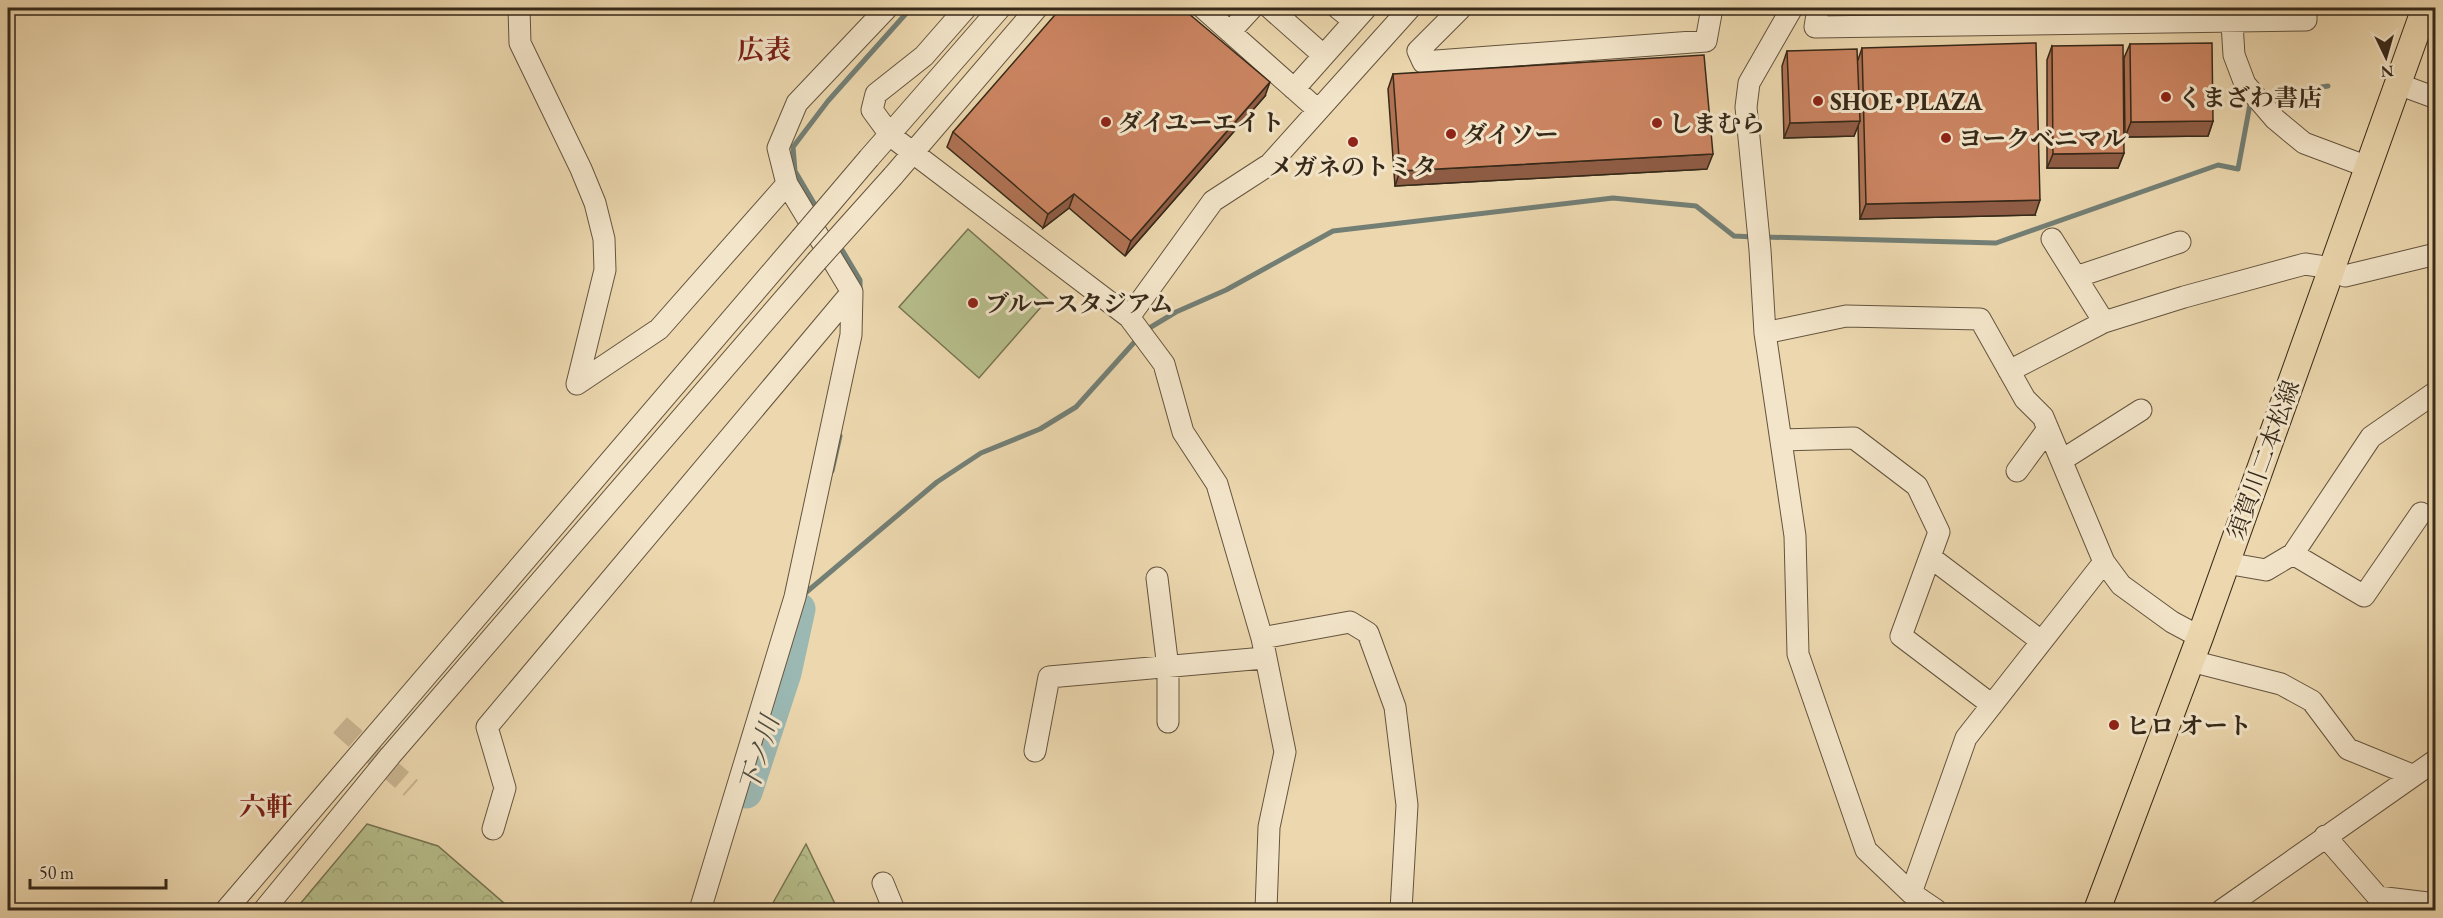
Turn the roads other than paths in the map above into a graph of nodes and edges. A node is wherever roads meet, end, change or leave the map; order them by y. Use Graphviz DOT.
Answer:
graph roads {
  1 [pos="519,8"];
  2 [pos="886,8"];
  3 [pos="966,8"];
  4 [pos="1000,8"];
  5 [pos="1037,8"];
  6 [pos="1203,8"];
  7 [pos="1252,8"];
  8 [pos="1270,8"];
  9 [pos="1410,8"];
  10 [pos="1465,8"];
  11 [pos="1712,8"];
  12 [pos="1792,8"];
  13 [pos="1818,8"];
  14 [pos="2306,8"];
  15 [pos="2425,8"];
  16 [pos="1353,12"];
  17 [pos="2231,14"];
  18 [pos="2264,14"];
  19 [pos="2039,15"];
  20 [pos="1230,32"];
  21 [pos="1323,55"];
  22 [pos="2398,84"];
  23 [pos="1294,89"];
  24 [pos="2436,99"];
  25 [pos="1318,110"];
  26 [pos="891,136"];
  27 [pos="913,153"];
  28 [pos="2368,167"];
  29 [pos="787,184"];
  30 [pos="2052,239"];
  31 [pos="2180,242"];
  32 [pos="2436,254"];
  33 [pos="2332,268"];
  34 [pos="2076,277"];
  35 [pos="852,291"];
  36 [pos="1129,317"];
  37 [pos="2104,322"];
  38 [pos="1765,333"];
  39 [pos="2010,371"];
  40 [pos="2436,392"];
  41 [pos="2141,410"];
  42 [pos="2048,429"];
  43 [pos="1781,440"];
  44 [pos="2062,460"];
  45 [pos="2018,471"];
  46 [pos="2421,513"];
  47 [pos="2293,554"];
  48 [pos="1930,557"];
  49 [pos="2104,562"];
  50 [pos="2226,563"];
  51 [pos="1157,578"];
  52 [pos="2200,637"];
  53 [pos="2041,641"];
  54 [pos="1263,648"];
  55 [pos="2191,661"];
  56 [pos="1168,668"];
  57 [pos="1992,705"];
  58 [pos="1168,722"];
  59 [pos="1035,751"];
  60 [pos="2436,759"];
  61 [pos="2412,775"];
  62 [pos="494,829"];
  63 [pos="2325,836"];
  64 [pos="883,883"];
  65 [pos="1911,893"];
  66 [pos="2436,904"];
  67 [pos="226,910"];
  68 [pos="264,910"];
  69 [pos="700,910"];
  70 [pos="894,910"];
  71 [pos="1266,910"];
  72 [pos="1401,910"];
  73 [pos="1936,910"];
  74 [pos="2097,910"];
  75 [pos="2222,910"];
  1 -- 29 [label="street"];
  2 -- 29 [label="street"];
  3 -- 26 [label="street"];
  4 -- 26 [label="street"];
  5 -- 27 [label="street"];
  6 -- 20 [label="street"];
  7 -- 20 [label="street"];
  8 -- 21 [label="street"];
  9 -- 25 [label="street"];
  10 -- 11 [label="street"];
  12 -- 38 [label="street"];
  13 -- 19 [label="street"];
  14 -- 18 [label="street"];
  15 -- 22 [label="main road, 須賀川二本松線"];
  16 -- 21 [label="street"];
  17 -- 18 [label="street"];
  17 -- 19 [label="street"];
  17 -- 28 [label="street"];
  20 -- 23 [label="street"];
  21 -- 23 [label="street"];
  22 -- 24 [label="street"];
  22 -- 28 [label="main road, 須賀川二本松線"];
  23 -- 25 [label="street"];
  25 -- 36 [label="street"];
  26 -- 27 [label="street"];
  26 -- 67 [label="street, bridge"];
  27 -- 36 [label="street"];
  27 -- 68 [label="street, bridge"];
  28 -- 33 [label="main road, 須賀川二本松線"];
  29 -- 35 [label="street"];
  30 -- 34 [label="street"];
  31 -- 34 [label="street"];
  32 -- 33 [label="street"];
  33 -- 37 [label="street"];
  33 -- 50 [label="main road, 須賀川二本松線"];
  34 -- 37 [label="street"];
  35 -- 62 [label="street"];
  35 -- 69 [label="street"];
  36 -- 54 [label="street"];
  37 -- 39 [label="street"];
  38 -- 39 [label="street"];
  38 -- 43 [label="street"];
  39 -- 42 [label="street"];
  40 -- 47 [label="street"];
  41 -- 44 [label="street"];
  42 -- 44 [label="street"];
  42 -- 45 [label="street"];
  43 -- 48 [label="street"];
  43 -- 65 [label="street"];
  44 -- 49 [label="street"];
  46 -- 47 [label="street"];
  47 -- 50 [label="street"];
  48 -- 53 [label="street"];
  48 -- 57 [label="street"];
  49 -- 52 [label="street"];
  49 -- 53 [label="street"];
  50 -- 52 [label="main road, 須賀川二本松線"];
  51 -- 56 [label="street"];
  52 -- 55 [label="main road, 須賀川二本松線"];
  53 -- 57 [label="street"];
  54 -- 56 [label="street"];
  54 -- 71 [label="street"];
  54 -- 72 [label="street"];
  55 -- 61 [label="street"];
  55 -- 74 [label="main road, 須賀川二本松線"];
  56 -- 58 [label="street"];
  56 -- 59 [label="street"];
  57 -- 65 [label="street"];
  60 -- 61 [label="street"];
  61 -- 63 [label="street"];
  63 -- 66 [label="street"];
  63 -- 75 [label="street"];
  64 -- 70 [label="street"];
  65 -- 73 [label="street"];
}
